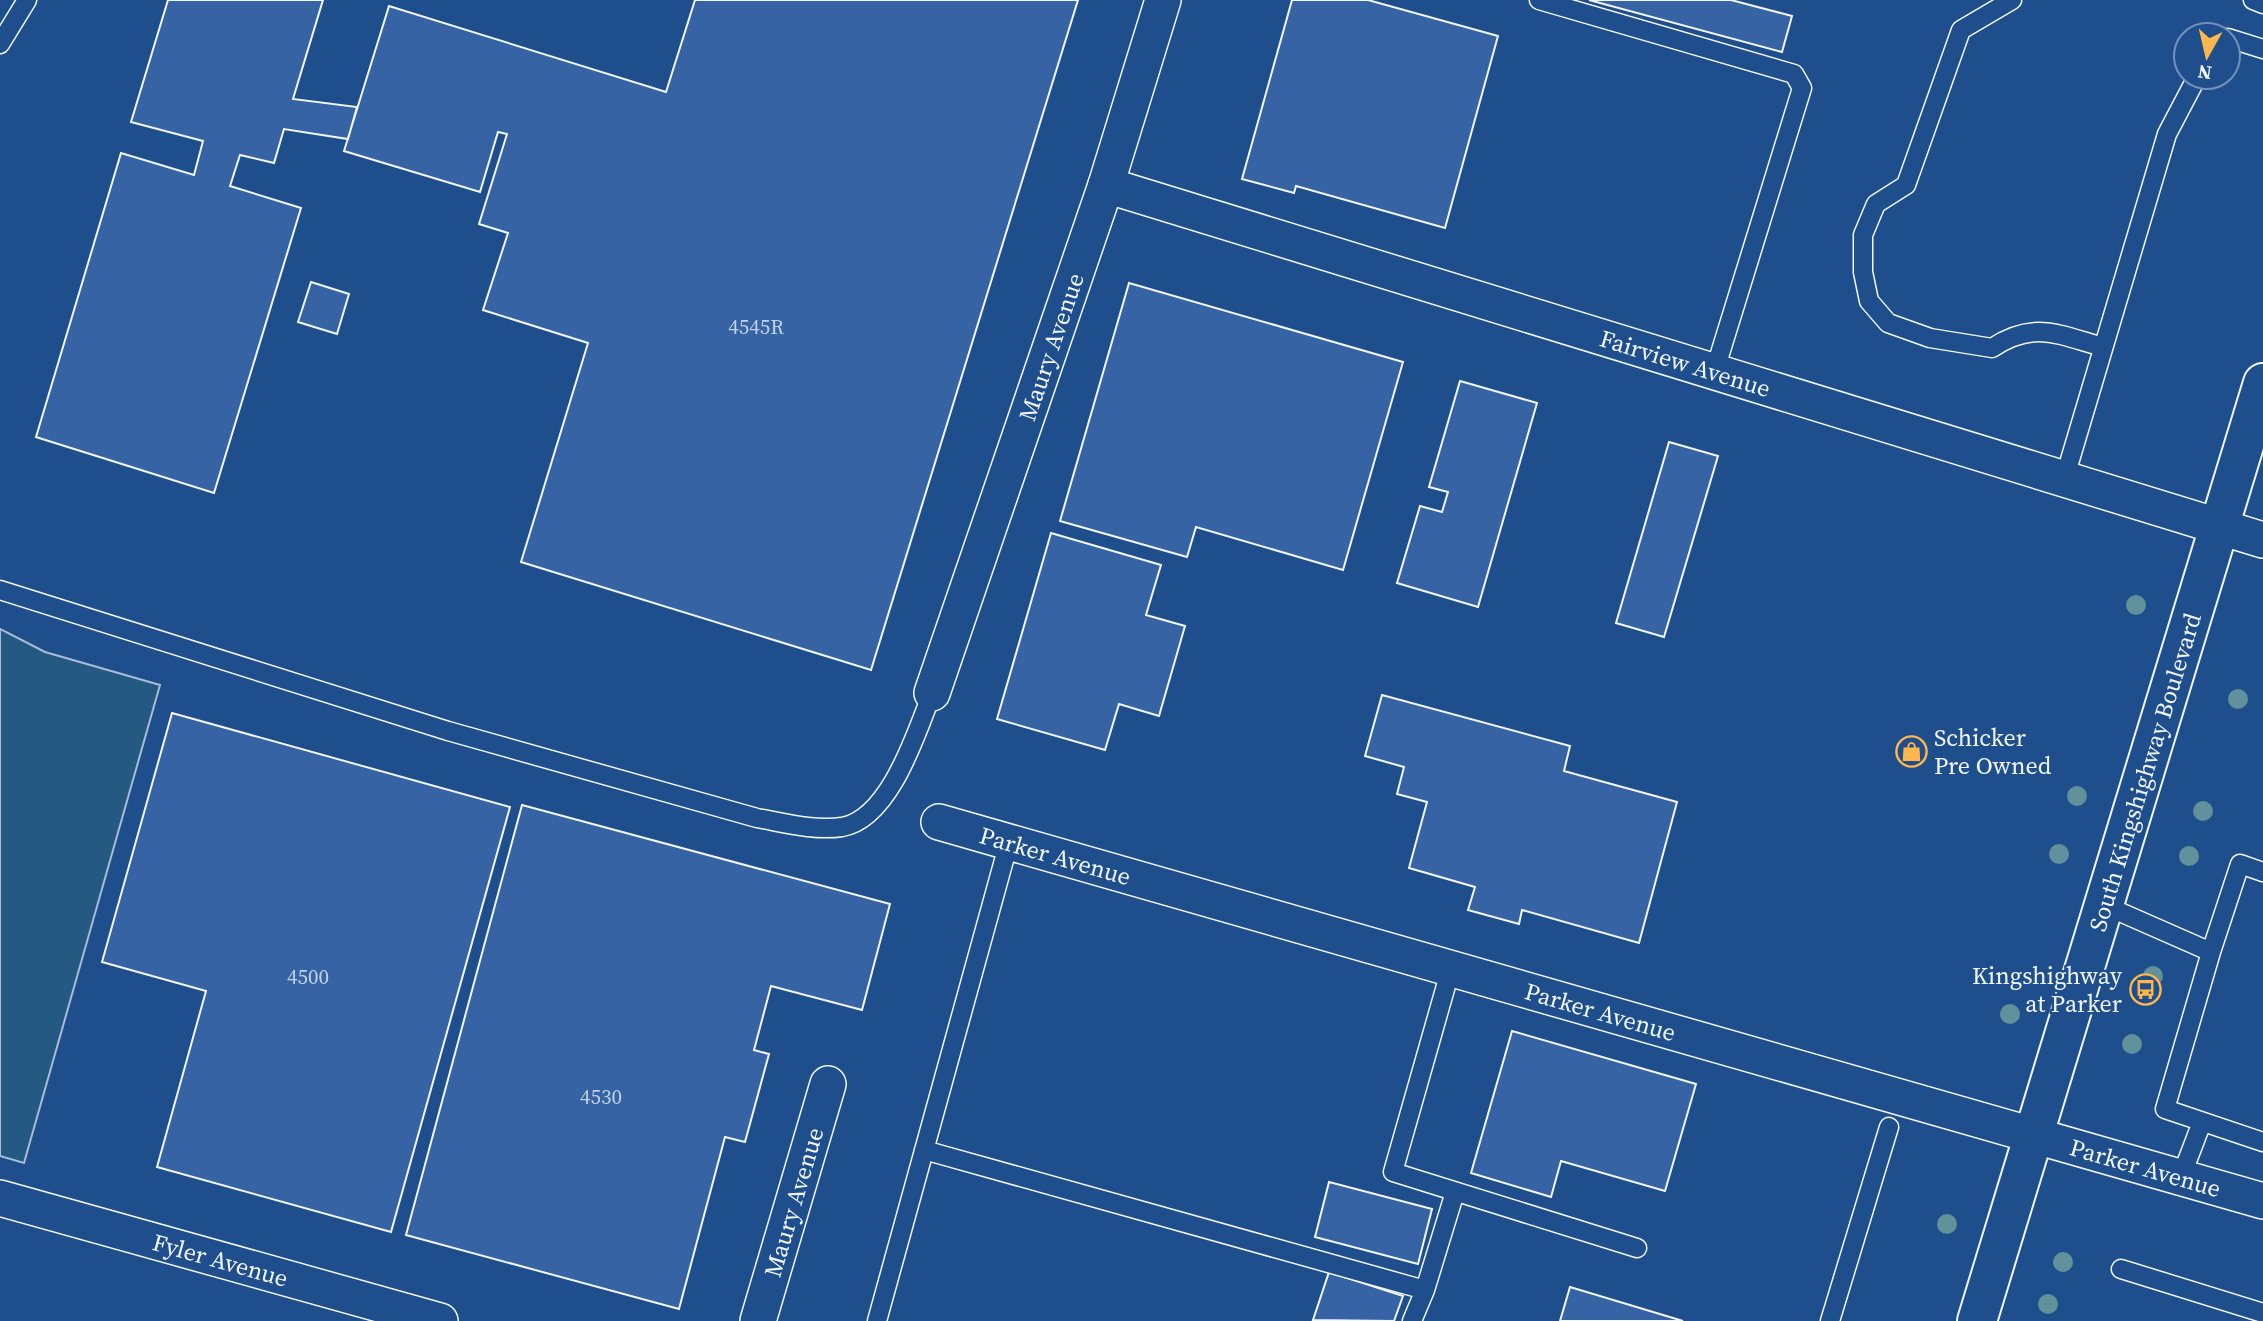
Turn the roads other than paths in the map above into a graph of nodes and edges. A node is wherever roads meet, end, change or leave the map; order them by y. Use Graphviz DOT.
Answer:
graph roads {
  1 [pos="27,0"];
  2 [pos="1163,0"];
  3 [pos="1539,0"];
  4 [pos="2012,0"];
  5 [pos="2253,0"];
  6 [pos="2263,4"];
  7 [pos="2242,42"];
  8 [pos="0,44"];
  9 [pos="2263,49"];
  10 [pos="2189,91"];
  11 [pos="1106,186"];
  12 [pos="2103,347"];
  13 [pos="1714,373"];
  14 [pos="2263,383"];
  15 [pos="2064,480"];
  16 [pos="2218,527"];
  17 [pos="2263,540"];
  18 [pos="0,590"];
  19 [pos="932,693"];
  20 [pos="939,822"];
  21 [pos="1009,842"];
  22 [pos="2263,872"];
  23 [pos="2105,905"];
  24 [pos="2211,952"];
  25 [pos="1451,968"];
  26 [pos="828,1084"];
  27 [pos="2202,1122"];
  28 [pos="1889,1127"];
  29 [pos="2035,1135"];
  30 [pos="2262,1137"];
  31 [pos="924,1150"];
  32 [pos="2180,1177"];
  33 [pos="1455,1192"];
  34 [pos="0,1198"];
  35 [pos="2263,1201"];
  36 [pos="1637,1248"];
  37 [pos="2121,1269"];
  38 [pos="1425,1290"];
  39 [pos="2263,1313"];
  40 [pos="440,1321"];
  41 [pos="758,1321"];
  42 [pos="877,1321"];
  43 [pos="1412,1321"];
  44 [pos="1830,1321"];
  45 [pos="1976,1321"];
  1 -- 8 [label="lane"];
  2 -- 11 [label="street, Maury Avenue"];
  3 -- 13 [label="lane"];
  4 -- 12 [label="lane"];
  5 -- 6 [label="lane"];
  7 -- 9 [label="lane"];
  10 -- 12 [label="lane"];
  11 -- 13 [label="street, Fairview Avenue"];
  11 -- 19 [label="street, Maury Avenue"];
  12 -- 15 [label="lane"];
  13 -- 15 [label="street, Fairview Avenue"];
  14 -- 16 [label="main road, South Kingshighway Boulevard"];
  15 -- 16 [label="street, Fairview Avenue"];
  16 -- 17 [label="street, Fairview Avenue"];
  16 -- 23 [label="main road, South Kingshighway Boulevard"];
  18 -- 19 [label="lane"];
  20 -- 21 [label="street, Parker Avenue"];
  21 -- 25 [label="street, Parker Avenue"];
  21 -- 31 [label="lane"];
  22 -- 24 [label="lane"];
  23 -- 24 [label="lane"];
  23 -- 29 [label="main road, South Kingshighway Boulevard"];
  24 -- 27 [label="lane"];
  25 -- 29 [label="street, Parker Avenue"];
  25 -- 33 [label="lane"];
  26 -- 41 [label="street, Maury Avenue"];
  27 -- 30 [label="lane"];
  27 -- 32 [label="lane"];
  28 -- 44 [label="lane"];
  29 -- 32 [label="street, Parker Avenue"];
  29 -- 45 [label="main road, South Kingshighway Boulevard"];
  31 -- 38 [label="lane"];
  31 -- 42 [label="lane"];
  32 -- 35 [label="street, Parker Avenue"];
  33 -- 36 [label="lane"];
  33 -- 38 [label="lane"];
  34 -- 40 [label="street, Fyler Avenue"];
  37 -- 39 [label="lane"];
  38 -- 43 [label="lane"];
}
